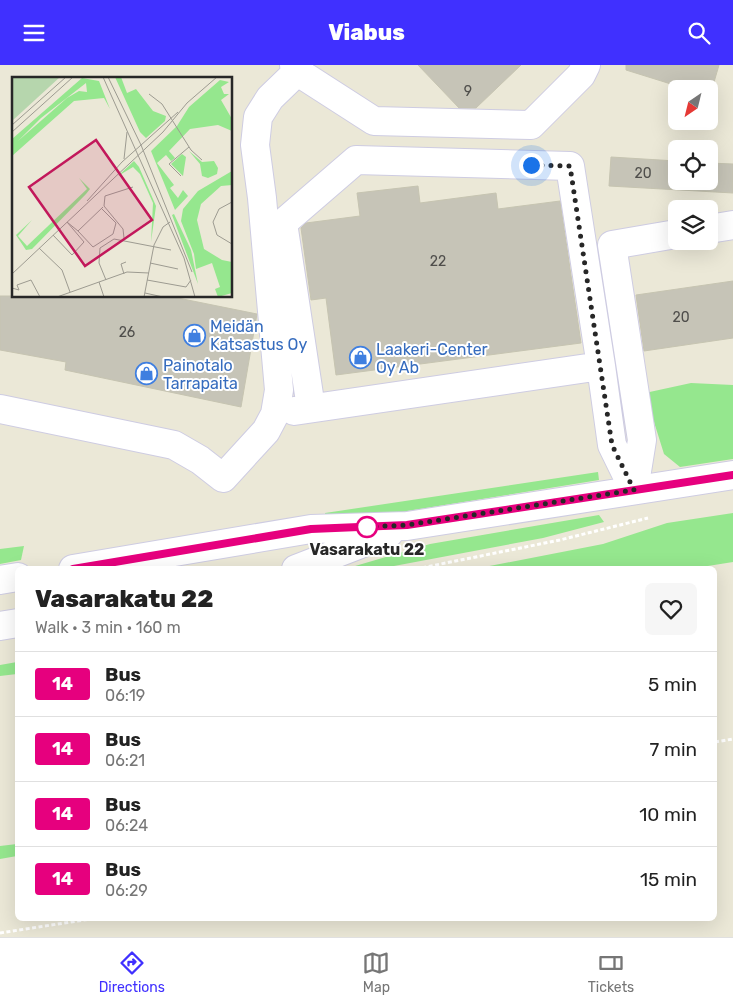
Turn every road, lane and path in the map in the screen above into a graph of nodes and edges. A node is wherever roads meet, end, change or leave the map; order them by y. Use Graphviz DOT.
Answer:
graph roads {
  1 [pos="586,65"];
  2 [pos="297,68"];
  3 [pos="733,225"];
  4 [pos="718,228"];
  5 [pos="668,235"];
  6 [pos="601,366"];
  7 [pos="311,408"];
  8 [pos="0,409"];
  9 [pos="275,414"];
  10 [pos="733,475"];
  11 [pos="634,490"];
  12 [pos="651,517"];
  13 [pos="407,525"];
  14 [pos="91,566"];
  15 [pos="304,566"];
  16 [pos="431,566"];
  17 [pos="15,578"];
  18 [pos="0,580"];
  19 [pos="15,624"];
  20 [pos="0,626"];
  21 [pos="733,739"];
  22 [pos="717,742"];
  23 [pos="77,921"];
  24 [pos="0,933"];
  1 -- 2 [label="street"];
  2 -- 9 [label="street"];
  3 -- 4 [label="street"];
  5 -- 11 [label="street"];
  6 -- 7 [label="street"];
  6 -- 7 [label="street"];
  6 -- 11 [label="street"];
  7 -- 9 [label="street"];
  8 -- 9 [label="street"];
  10 -- 11 [label="street"];
  11 -- 13 [label="street"];
  12 -- 16 [label="path"];
  13 -- 14 [label="street"];
  13 -- 15 [label="street"];
  17 -- 18 [label="street"];
  19 -- 20 [label="street"];
  21 -- 22 [label="path"];
  23 -- 24 [label="path"];
}
